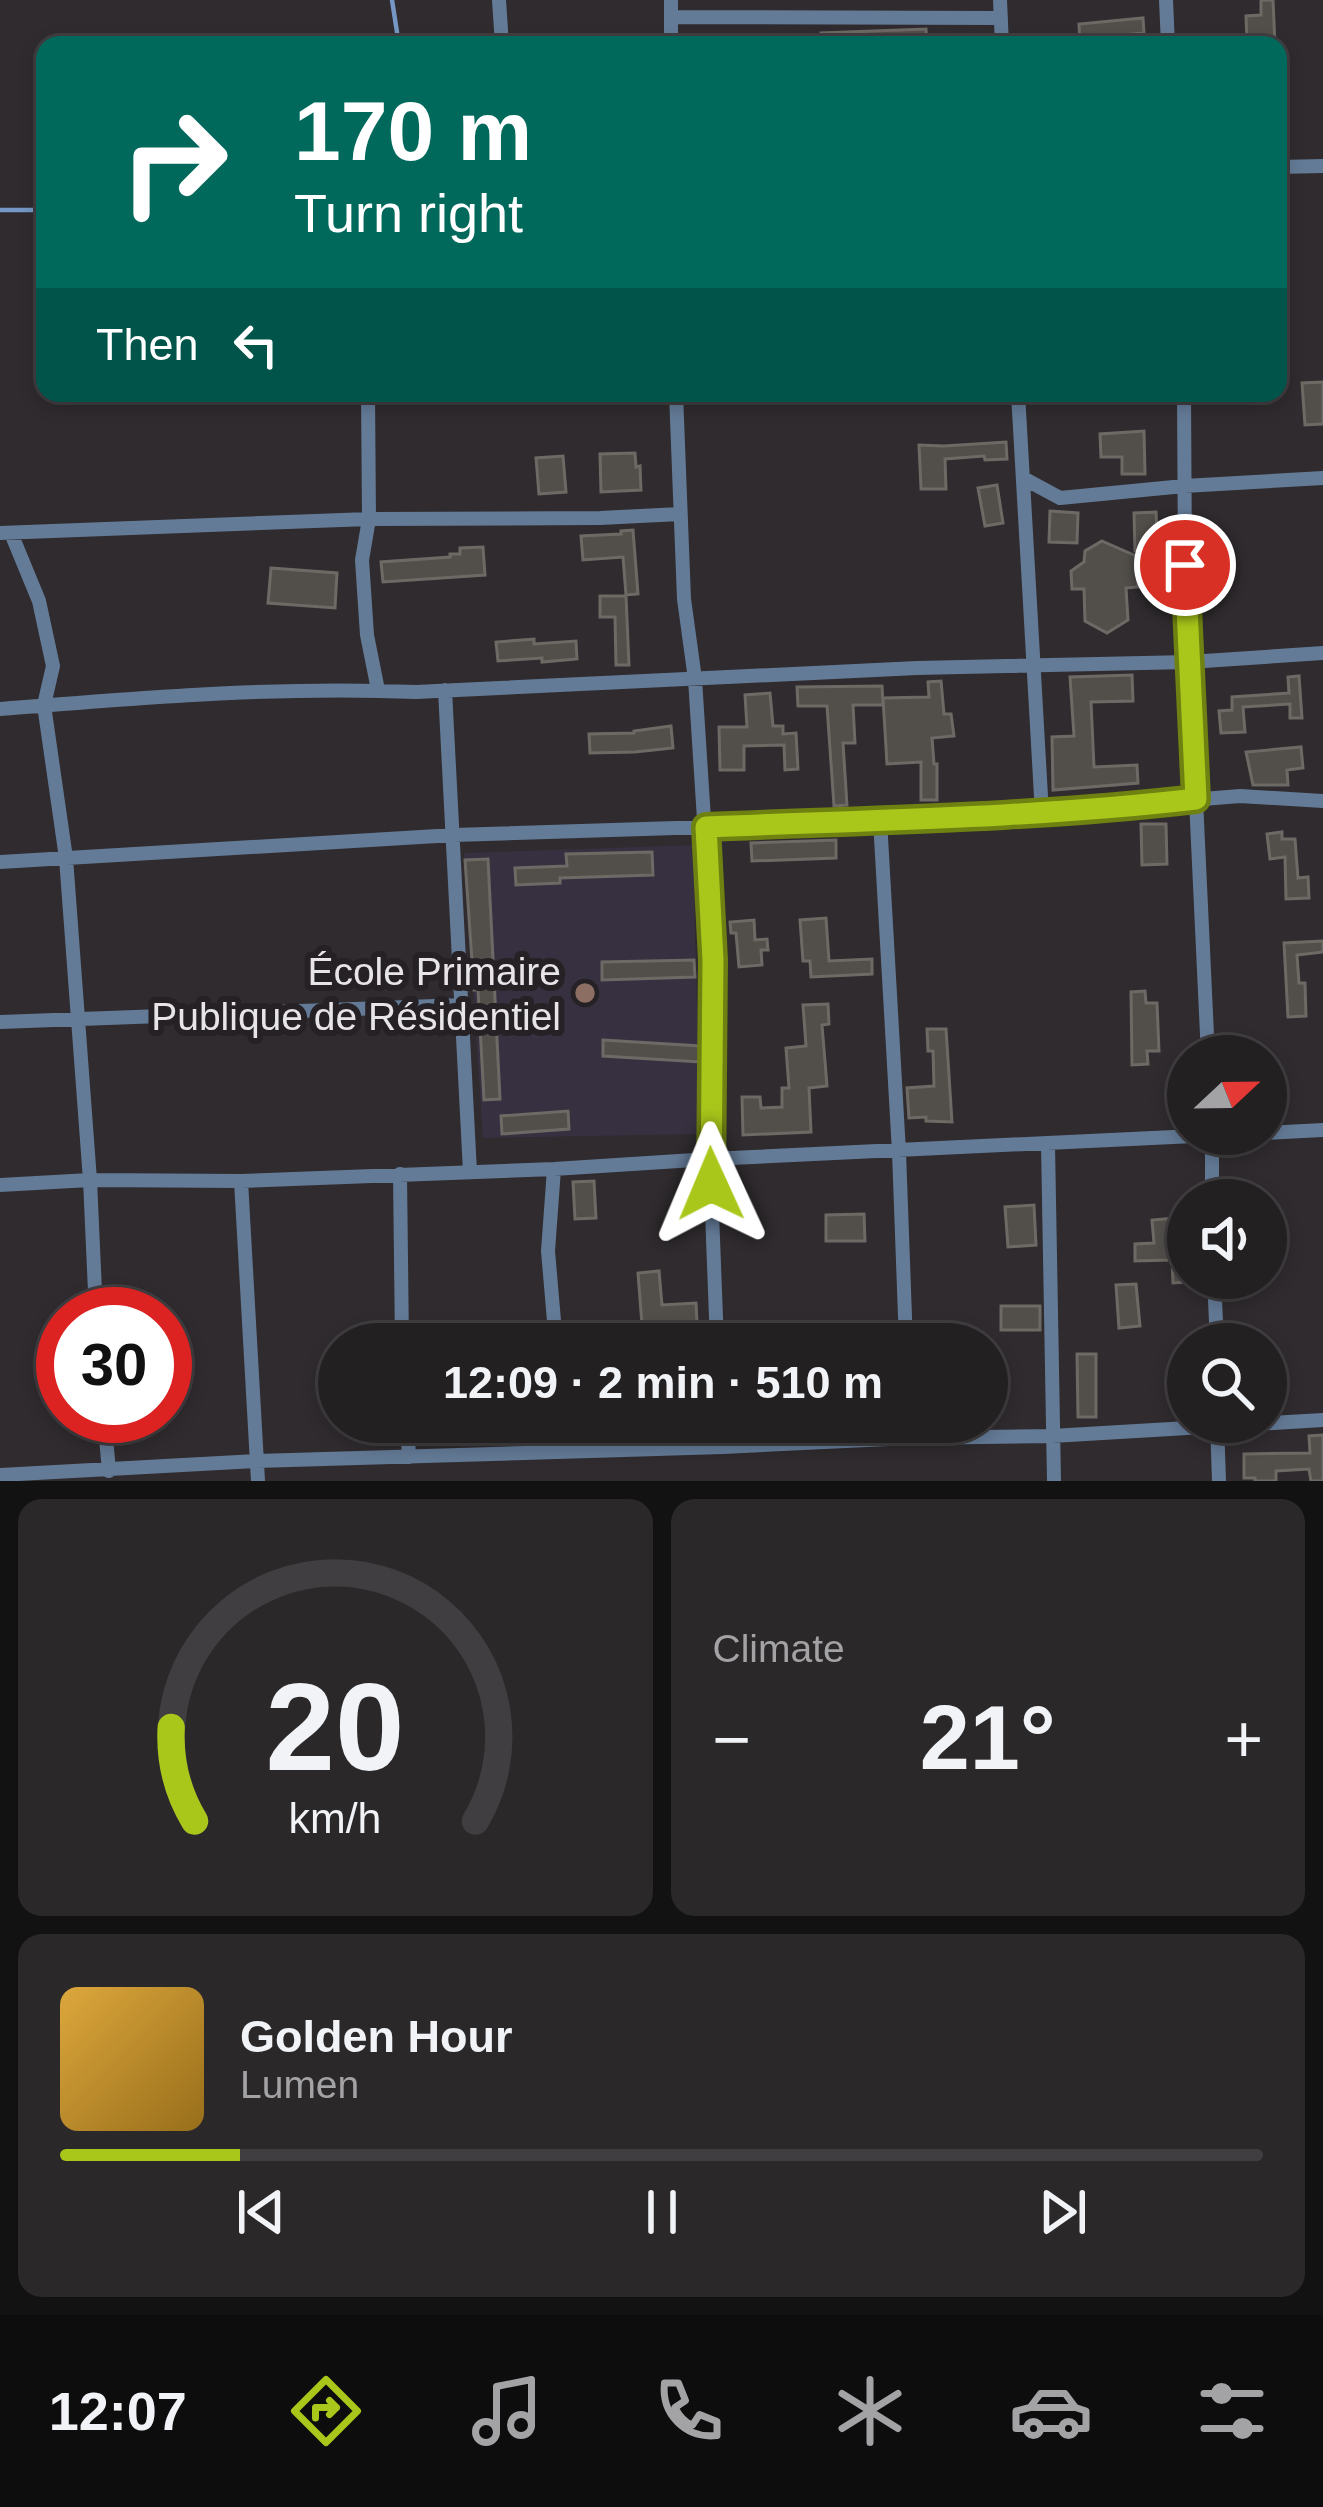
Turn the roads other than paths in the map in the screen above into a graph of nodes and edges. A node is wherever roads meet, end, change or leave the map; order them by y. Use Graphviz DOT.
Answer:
graph roads {
  1 [pos="499,0"];
  2 [pos="671,0"];
  3 [pos="1000,0"];
  4 [pos="1166,0"];
  5 [pos="671,17"];
  6 [pos="1001,18"];
  7 [pos="501,36"];
  8 [pos="671,36"];
  9 [pos="1002,36"];
  10 [pos="1168,36"];
  11 [pos="1323,166"];
  12 [pos="1287,167"];
  13 [pos="368,402"];
  14 [pos="676,402"];
  15 [pos="1019,402"];
  16 [pos="1184,402"];
  17 [pos="1023,478"];
  18 [pos="1323,478"];
  19 [pos="1184,486"];
  20 [pos="680,514"];
  21 [pos="369,519"];
  22 [pos="5,533"];
  23 [pos="1323,653"];
  24 [pos="1189,662"];
  25 [pos="1033,664"];
  26 [pos="695,679"];
  27 [pos="378,690"];
  28 [pos="445,690"];
  29 [pos="44,705"];
  30 [pos="0,709"];
  31 [pos="1196,799"];
  32 [pos="1323,801"];
  33 [pos="1042,814"];
  34 [pos="880,820"];
  35 [pos="706,827"];
  36 [pos="454,835"];
  37 [pos="66,858"];
  38 [pos="0,862"];
  39 [pos="462,1005"];
  40 [pos="79,1018"];
  41 [pos="0,1022"];
  42 [pos="1207,1035"];
  43 [pos="1323,1130"];
  44 [pos="1287,1132"];
  45 [pos="1167,1137"];
  46 [pos="1048,1144"];
  47 [pos="898,1152"];
  48 [pos="710,1159"];
  49 [pos="554,1169"];
  50 [pos="470,1172"];
  51 [pos="400,1174"];
  52 [pos="90,1180"];
  53 [pos="241,1181"];
  54 [pos="0,1185"];
  55 [pos="95,1287"];
  56 [pos="402,1323"];
  57 [pos="554,1323"];
  58 [pos="716,1323"];
  59 [pos="905,1323"];
  60 [pos="1323,1420"];
  61 [pos="1287,1421"];
  62 [pos="1167,1427"];
  63 [pos="1008,1434"];
  64 [pos="1052,1436"];
  65 [pos="106,1443"];
  66 [pos="408,1443"];
  67 [pos="570,1443"];
  68 [pos="723,1443"];
  69 [pos="767,1443"];
  70 [pos="1218,1443"];
  71 [pos="723,1447"];
  72 [pos="571,1452"];
  73 [pos="409,1456"];
  74 [pos="257,1461"];
  75 [pos="109,1471"];
  76 [pos="0,1475"];
  77 [pos="258,1481"];
  78 [pos="1054,1481"];
  79 [pos="1219,1481"];
  1 -- 7 [label="street"];
  2 -- 5 [label="street"];
  3 -- 6 [label="street"];
  4 -- 10 [label="street"];
  5 -- 6 [label="street"];
  5 -- 8 [label="street"];
  6 -- 9 [label="street"];
  11 -- 12 [label="street"];
  13 -- 21 [label="street"];
  14 -- 20 [label="street"];
  15 -- 17 [label="street"];
  16 -- 19 [label="street"];
  17 -- 19 [label="street"];
  17 -- 25 [label="street"];
  18 -- 19 [label="street"];
  19 -- 24 [label="street"];
  20 -- 21 [label="street"];
  20 -- 26 [label="street"];
  21 -- 22 [label="street"];
  21 -- 27 [label="street"];
  22 -- 29 [label="street"];
  23 -- 24 [label="street"];
  24 -- 25 [label="street"];
  24 -- 31 [label="street"];
  25 -- 26 [label="street"];
  25 -- 33 [label="street"];
  26 -- 28 [label="street"];
  26 -- 35 [label="street"];
  27 -- 28 [label="street"];
  27 -- 29 [label="street"];
  28 -- 36 [label="street"];
  29 -- 30 [label="street"];
  29 -- 37 [label="street"];
  31 -- 32 [label="street"];
  31 -- 33 [label="street"];
  31 -- 42 [label="street"];
  33 -- 34 [label="street"];
  34 -- 35 [label="street"];
  34 -- 47 [label="street"];
  35 -- 36 [label="street"];
  35 -- 48 [label="street"];
  36 -- 37 [label="street"];
  36 -- 39 [label="street"];
  37 -- 38 [label="street"];
  37 -- 40 [label="street"];
  39 -- 40 [label="street"];
  39 -- 50 [label="street"];
  40 -- 41 [label="street"];
  40 -- 52 [label="street"];
  43 -- 44 [label="street"];
  45 -- 46 [label="street"];
  46 -- 47 [label="street"];
  46 -- 64 [label="street"];
  47 -- 48 [label="street"];
  47 -- 59 [label="street"];
  48 -- 49 [label="street"];
  48 -- 58 [label="street"];
  49 -- 50 [label="street"];
  49 -- 57 [label="street"];
  50 -- 51 [label="street"];
  51 -- 53 [label="street"];
  51 -- 56 [label="street"];
  52 -- 53 [label="street"];
  52 -- 54 [label="street"];
  52 -- 55 [label="street"];
  53 -- 74 [label="street"];
  60 -- 61 [label="street"];
  62 -- 64 [label="street"];
  63 -- 64 [label="street"];
  64 -- 78 [label="street"];
  65 -- 75 [label="street"];
  66 -- 73 [label="street"];
  67 -- 72 [label="street"];
  68 -- 71 [label="street"];
  69 -- 71 [label="street"];
  70 -- 79 [label="street"];
  71 -- 72 [label="street"];
  72 -- 73 [label="street"];
  73 -- 74 [label="street"];
  74 -- 75 [label="street"];
  74 -- 77 [label="street"];
  75 -- 76 [label="street"];
}
